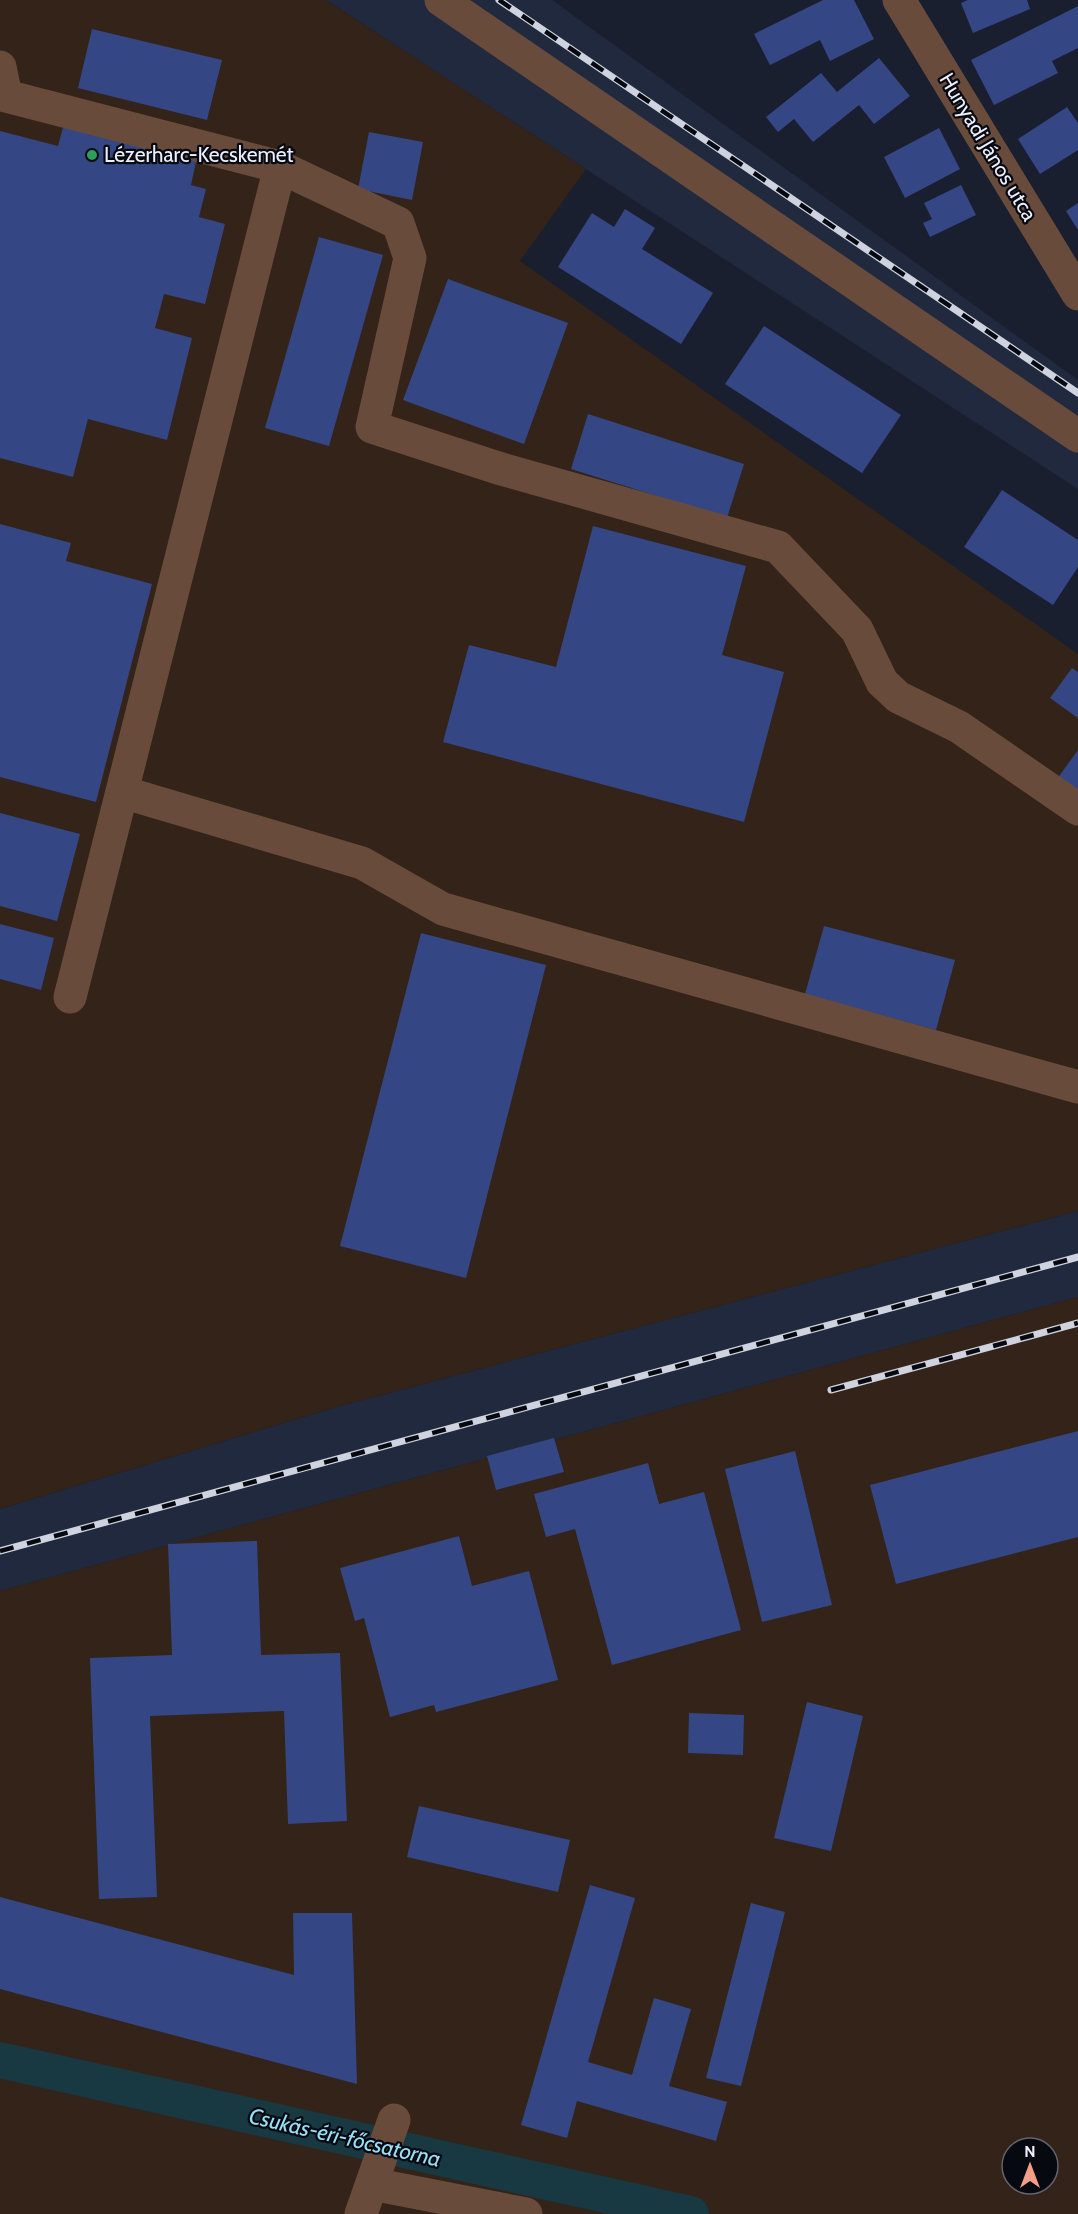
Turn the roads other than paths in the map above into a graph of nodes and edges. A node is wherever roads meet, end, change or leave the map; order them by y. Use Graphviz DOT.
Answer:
graph roads {
  1 [pos="441,0"];
  2 [pos="898,0"];
  3 [pos="0,67"];
  4 [pos="280,167"];
  5 [pos="1078,294"];
  6 [pos="1078,436"];
  7 [pos="122,792"];
  8 [pos="1078,809"];
  9 [pos="70,997"];
  10 [pos="1078,1087"];
  11 [pos="394,2120"];
  12 [pos="371,2186"];
  13 [pos="526,2214"];
  1 -- 6 [label="street"];
  2 -- 5 [label="street, Hunyadi János utca"];
  3 -- 4 [label="street"];
  4 -- 7 [label="street"];
  4 -- 8 [label="street"];
  7 -- 9 [label="street"];
  7 -- 10 [label="street"];
  11 -- 12 [label="street"];
  12 -- 13 [label="street"];
}
